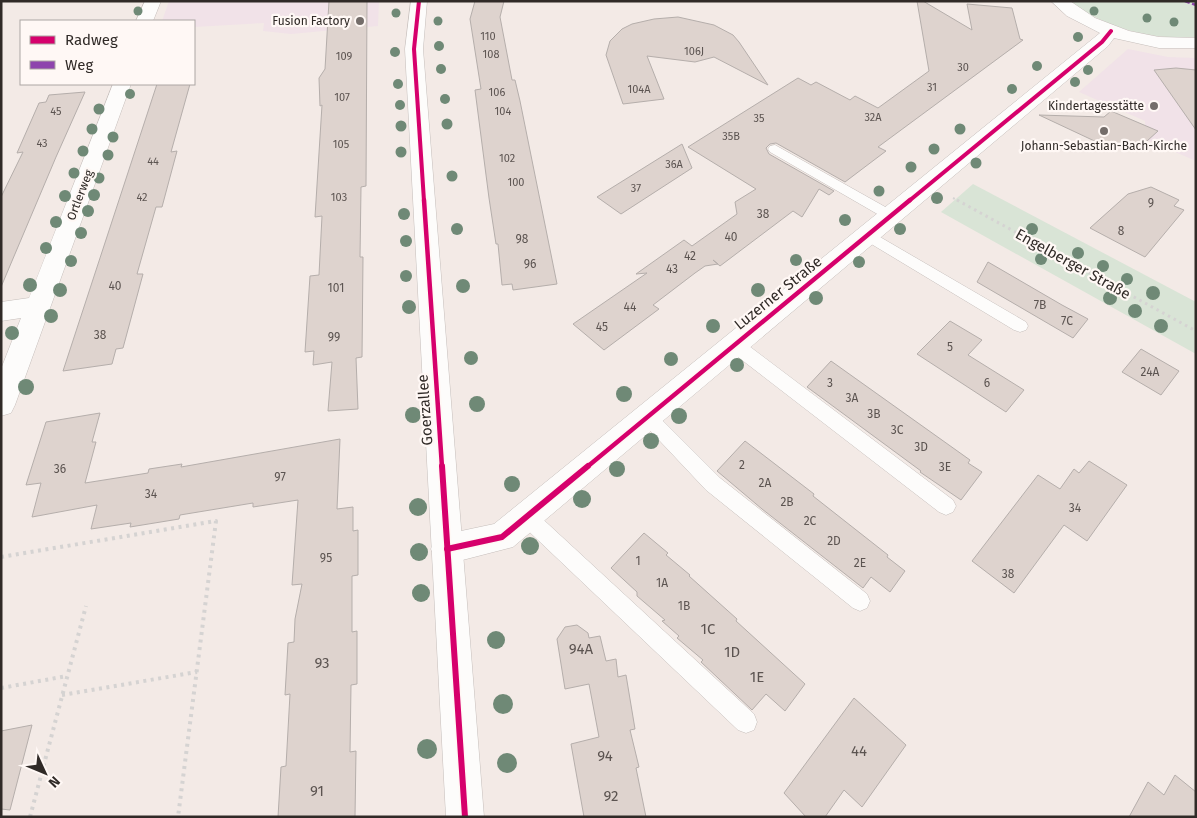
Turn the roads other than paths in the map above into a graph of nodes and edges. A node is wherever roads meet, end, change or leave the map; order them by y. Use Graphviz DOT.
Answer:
graph roads {
  1 [pos="153,1"];
  2 [pos="419,1"];
  3 [pos="1059,1"];
  4 [pos="145,20"];
  5 [pos="1111,31"];
  6 [pos="1196,44"];
  7 [pos="122,85"];
  8 [pos="775,149"];
  9 [pos="892,216"];
  10 [pos="868,236"];
  11 [pos="38,306"];
  12 [pos="1,312"];
  13 [pos="1020,326"];
  14 [pos="735,344"];
  15 [pos="1,404"];
  16 [pos="648,417"];
  17 [pos="946,506"];
  18 [pos="527,517"];
  19 [pos="447,549"];
  20 [pos="860,601"];
  21 [pos="746,722"];
  22 [pos="465,817"];
  1 -- 4 [label="street"];
  2 -- 19 [label="street, Goerzallee"];
  3 -- 5 [label="street"];
  5 -- 6 [label="street"];
  5 -- 9 [label="street, Luzerner Straße"];
  7 -- 11 [label="street, Ortlerweg"];
  8 -- 9 [label="lane"];
  9 -- 10 [label="street, Luzerner Straße"];
  10 -- 13 [label="lane"];
  10 -- 14 [label="street, Luzerner Straße"];
  11 -- 12 [label="street"];
  11 -- 15 [label="street, Ortlerweg"];
  14 -- 16 [label="street, Luzerner Straße"];
  14 -- 17 [label="lane"];
  16 -- 18 [label="street, Luzerner Straße"];
  16 -- 20 [label="lane"];
  18 -- 19 [label="street, Luzerner Straße"];
  18 -- 21 [label="lane"];
  19 -- 22 [label="street, Goerzallee"];
}
